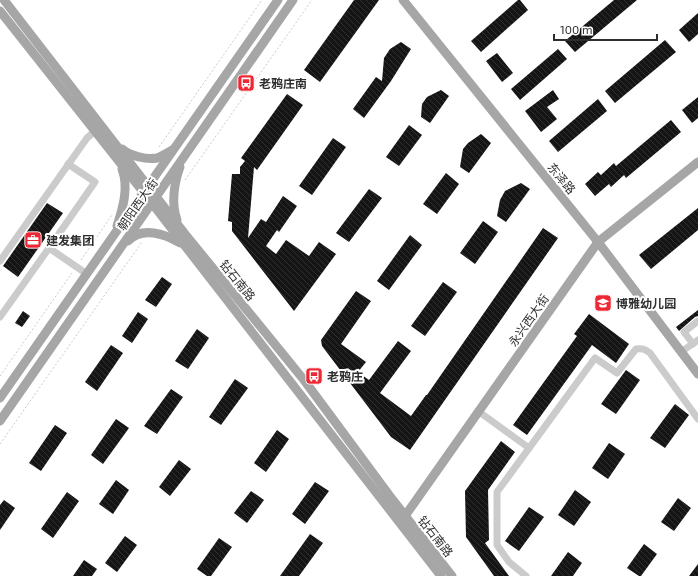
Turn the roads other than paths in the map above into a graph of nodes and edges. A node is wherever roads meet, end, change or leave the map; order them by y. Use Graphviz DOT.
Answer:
graph roads {
  1 [pos="4,0"];
  2 [pos="278,0"];
  3 [pos="293,0"];
  4 [pos="403,0"];
  5 [pos="0,11"];
  6 [pos="95,131"];
  7 [pos="117,146"];
  8 [pos="176,147"];
  9 [pos="185,155"];
  10 [pos="118,160"];
  11 [pos="698,162"];
  12 [pos="68,164"];
  13 [pos="146,190"];
  14 [pos="154,200"];
  15 [pos="179,225"];
  16 [pos="110,241"];
  17 [pos="598,242"];
  18 [pos="184,244"];
  19 [pos="121,247"];
  20 [pos="49,248"];
  21 [pos="0,261"];
  22 [pos="87,274"];
  23 [pos="0,317"];
  24 [pos="698,321"];
  25 [pos="695,342"];
  26 [pos="681,352"];
  27 [pos="698,374"];
  28 [pos="0,398"];
  29 [pos="478,411"];
  30 [pos="698,418"];
  31 [pos="0,421"];
  32 [pos="529,448"];
  33 [pos="405,516"];
  34 [pos="441,576"];
  35 [pos="452,576"];
  36 [pos="526,576"];
  1 -- 7 [label="main road, 钻石南路"];
  2 -- 8 [label="main road, 朝阳西大街"];
  3 -- 9 [label="main road, 朝阳西大街"];
  4 -- 17 [label="main road, 东泽路"];
  5 -- 6 [label="main road, 钻石南路"];
  6 -- 10 [label="main road, 钻石南路"];
  6 -- 12 [label="street"];
  7 -- 8 [label="main road"];
  7 -- 13 [label="main road, 钻石南路"];
  8 -- 13 [label="main road, 朝阳西大街"];
  9 -- 14 [label="main road, 朝阳西大街"];
  9 -- 15 [label="main road"];
  10 -- 13 [label="main road, 钻石南路"];
  10 -- 16 [label="main road"];
  11 -- 17 [label="main road, 永兴西大街"];
  12 -- 20 [label="street"];
  12 -- 21 [label="street"];
  13 -- 14 [label="main road, 钻石南路"];
  13 -- 16 [label="main road, 朝阳西大街"];
  14 -- 15 [label="main road, 钻石南路"];
  14 -- 18 [label="main road, 钻石南路"];
  14 -- 19 [label="main road, 朝阳西大街"];
  15 -- 33 [label="main road, 钻石南路"];
  16 -- 22 [label="main road, 朝阳西大街"];
  17 -- 26 [label="main road, 东泽路"];
  17 -- 29 [label="main road, 永兴西大街"];
  18 -- 19 [label="main road"];
  18 -- 34 [label="main road, 钻石南路"];
  19 -- 31 [label="main road, 朝阳西大街"];
  20 -- 22 [label="street"];
  20 -- 23 [label="street"];
  22 -- 28 [label="main road, 朝阳西大街"];
  24 -- 25 [label="street"];
  25 -- 26 [label="street"];
  26 -- 27 [label="main road, 东泽路"];
  29 -- 32 [label="street"];
  29 -- 33 [label="main road, 永兴西大街"];
  30 -- 32 [label="street"];
  32 -- 36 [label="street"];
  33 -- 35 [label="main road, 钻石南路"];
}
